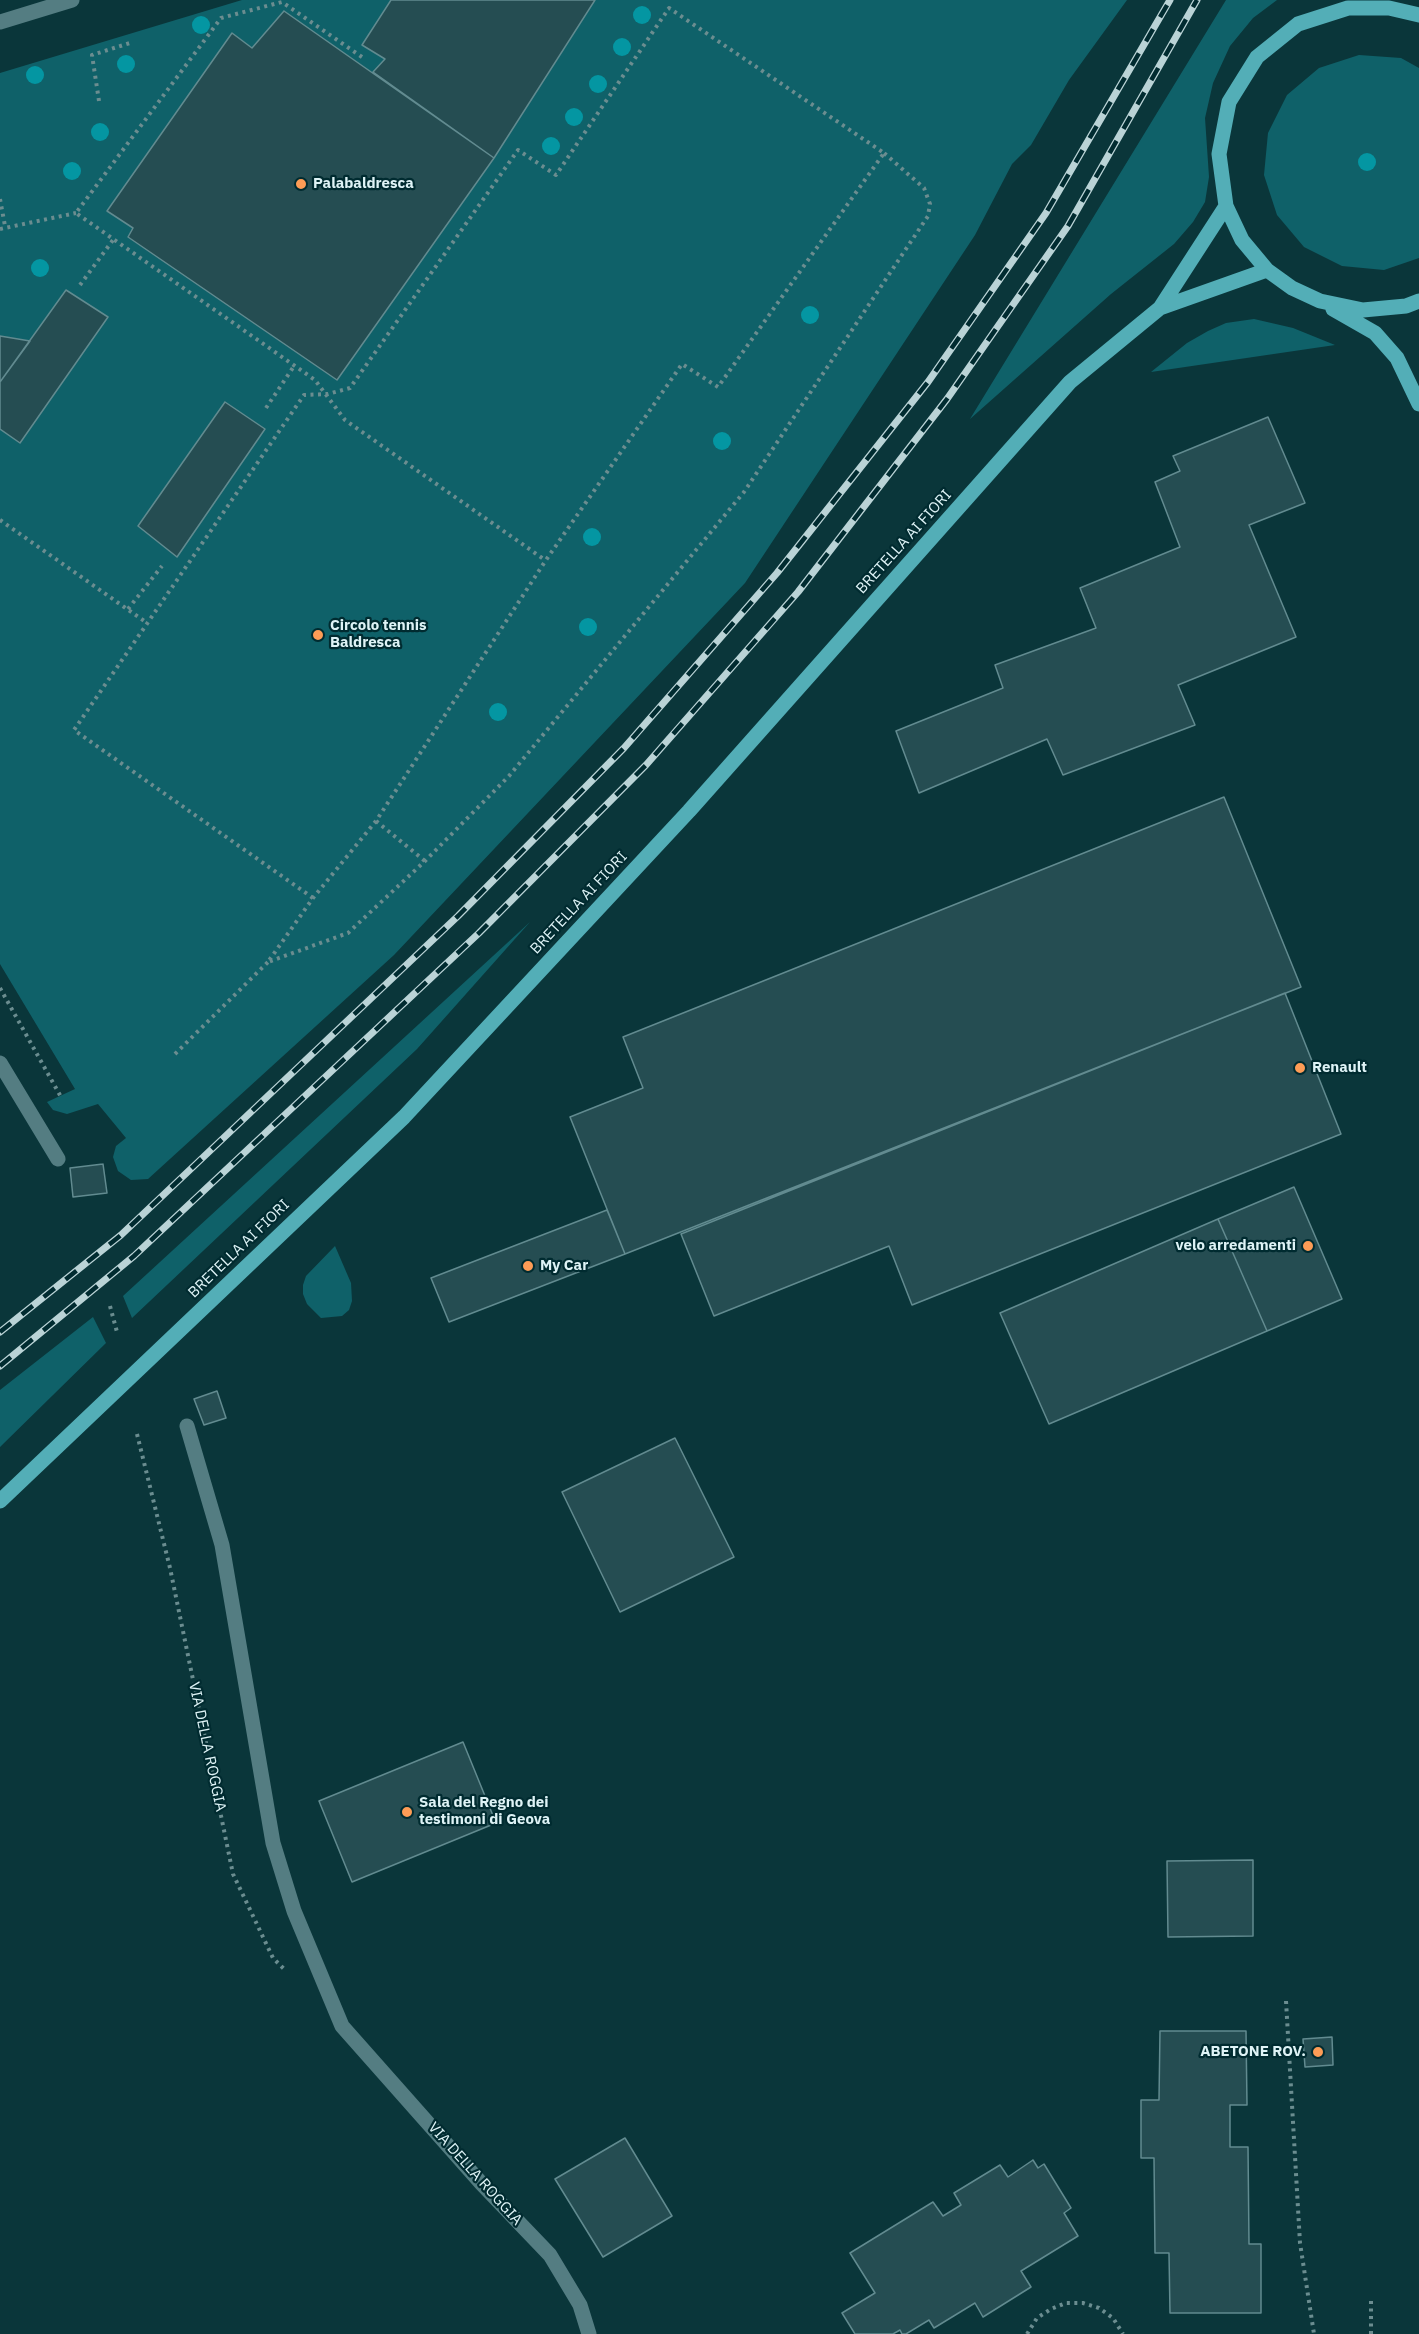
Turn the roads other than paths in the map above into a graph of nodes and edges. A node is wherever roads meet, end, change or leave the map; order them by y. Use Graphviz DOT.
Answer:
graph roads {
  1 [pos="72,0"];
  2 [pos="1354,4"];
  3 [pos="1419,15"];
  4 [pos="0,22"];
  5 [pos="1226,206"];
  6 [pos="1267,270"];
  7 [pos="1320,301"];
  8 [pos="1419,301"];
  9 [pos="1160,308"];
  10 [pos="1419,405"];
  11 [pos="2,1070"];
  12 [pos="58,1159"];
  13 [pos="187,1426"];
  14 [pos="0,1501"];
  15 [pos="589,2334"];
  1 -- 4 [label="street"];
  2 -- 3 [label="main road"];
  2 -- 5 [label="main road"];
  5 -- 6 [label="main road"];
  5 -- 9 [label="main road, BRETELLA AI FIORI"];
  6 -- 7 [label="main road"];
  6 -- 9 [label="main road, BRETELLA AI FIORI"];
  7 -- 8 [label="main road"];
  7 -- 10 [label="main road"];
  9 -- 14 [label="main road, BRETELLA AI FIORI"];
  11 -- 12 [label="street"];
  13 -- 15 [label="street, VIA DELLA ROGGIA"];
}
